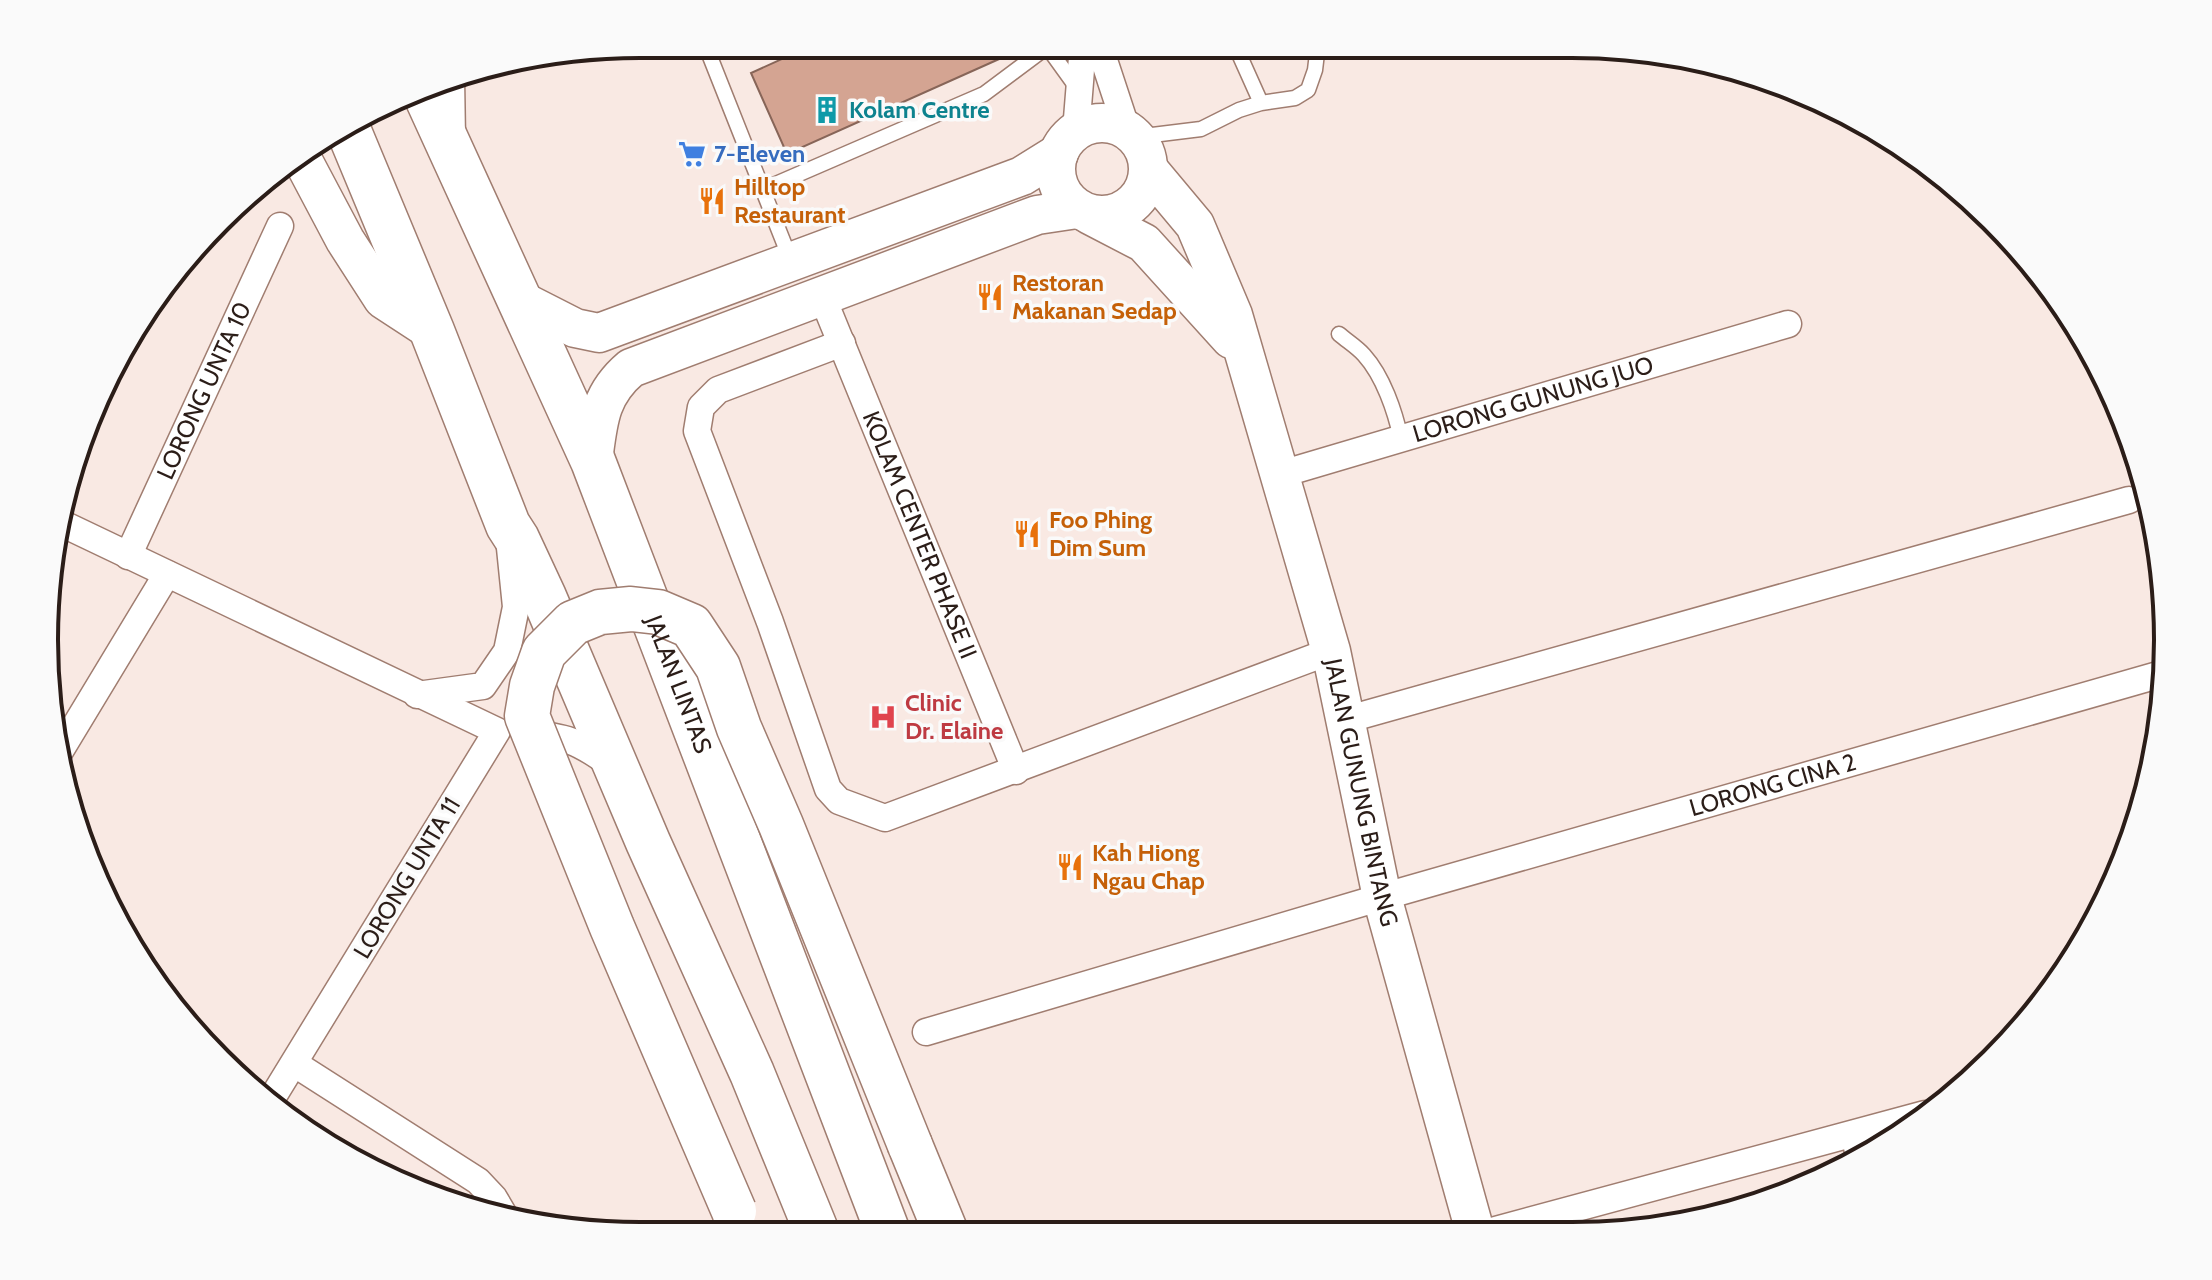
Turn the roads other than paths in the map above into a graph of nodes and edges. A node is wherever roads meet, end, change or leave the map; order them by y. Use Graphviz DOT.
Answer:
graph roads {
  1 [pos="710,58"];
  2 [pos="1031,58"];
  3 [pos="1056,58"];
  4 [pos="1081,58"];
  5 [pos="1104,58"];
  6 [pos="1241,58"];
  7 [pos="1316,58"];
  8 [pos="1077,88"];
  9 [pos="445,92"];
  10 [pos="427,98"];
  11 [pos="1261,103"];
  12 [pos="351,135"];
  13 [pos="446,141"];
  14 [pos="1067,142"];
  15 [pos="1137,146"];
  16 [pos="305,164"];
  17 [pos="762,190"];
  18 [pos="1084,212"];
  19 [pos="280,226"];
  20 [pos="791,262"];
  21 [pos="822,296"];
  22 [pos="520,300"];
  23 [pos="1788,324"];
  24 [pos="432,331"];
  25 [pos="1339,334"];
  26 [pos="842,343"];
  27 [pos="1241,351"];
  28 [pos="1401,439"];
  29 [pos="593,461"];
  30 [pos="1278,475"];
  31 [pos="2129,500"];
  32 [pos="508,525"];
  33 [pos="69,527"];
  34 [pos="128,556"];
  35 [pos="167,574"];
  36 [pos="1331,651"];
  37 [pos="2153,676"];
  38 [pos="417,695"];
  39 [pos="1345,720"];
  40 [pos="497,731"];
  41 [pos="67,740"];
  42 [pos="620,771"];
  43 [pos="1016,771"];
  44 [pos="1382,897"];
  45 [pos="926,1032"];
  46 [pos="295,1064"];
  47 [pos="275,1093"];
  48 [pos="1899,1121"];
  49 [pos="1854,1134"];
  50 [pos="1857,1147"];
  51 [pos="498,1204"];
  52 [pos="739,1222"];
  53 [pos="813,1222"];
  54 [pos="884,1222"];
  55 [pos="942,1222"];
  56 [pos="1473,1222"];
  57 [pos="1526,1222"];
  1 -- 17 [label="lane"];
  2 -- 17 [label="lane"];
  3 -- 8 [label="lane"];
  4 -- 8 [label="street"];
  5 -- 15 [label="street"];
  6 -- 11 [label="lane"];
  7 -- 11 [label="lane"];
  8 -- 14 [label="street"];
  9 -- 13 [label="street, JALAN LINTAS"];
  10 -- 13 [label="highway, JALAN LINTAS"];
  11 -- 15 [label="lane"];
  12 -- 24 [label="highway"];
  13 -- 22 [label="highway, JALAN LINTAS"];
  14 -- 15 [label="street"];
  14 -- 18 [label="street"];
  14 -- 20 [label="street"];
  15 -- 18 [label="street"];
  15 -- 27 [label="street, JALAN GUNUNG BINTANG"];
  16 -- 24 [label="street"];
  17 -- 20 [label="lane"];
  18 -- 21 [label="street"];
  18 -- 27 [label="street, JALAN GUNUNG BINTANG"];
  19 -- 34 [label="street, LORONG UNTA 10"];
  20 -- 22 [label="street"];
  21 -- 26 [label="street, KOLAM CENTER PHASE II"];
  21 -- 29 [label="street"];
  22 -- 29 [label="highway, JALAN LINTAS"];
  23 -- 28 [label="street, LORONG GUNUNG JUO"];
  24 -- 32 [label="highway"];
  25 -- 28 [label="lane"];
  26 -- 43 [label="street, KOLAM CENTER PHASE II"];
  26 -- 43 [label="street"];
  27 -- 30 [label="street, JALAN GUNUNG BINTANG"];
  28 -- 30 [label="street, LORONG GUNUNG JUO"];
  29 -- 54 [label="highway, JALAN LINTAS"];
  30 -- 36 [label="street, JALAN GUNUNG BINTANG"];
  31 -- 39 [label="street"];
  32 -- 38 [label="street"];
  32 -- 42 [label="highway"];
  33 -- 34 [label="street"];
  34 -- 35 [label="street"];
  35 -- 38 [label="street"];
  35 -- 41 [label="street"];
  36 -- 39 [label="street, JALAN GUNUNG BINTANG"];
  36 -- 43 [label="street"];
  37 -- 44 [label="street, LORONG CINA 2"];
  38 -- 40 [label="street"];
  39 -- 44 [label="street, JALAN GUNUNG BINTANG"];
  40 -- 42 [label="street"];
  40 -- 46 [label="street, LORONG UNTA 11"];
  42 -- 53 [label="highway"];
  44 -- 45 [label="street, LORONG CINA 2"];
  44 -- 56 [label="street, JALAN GUNUNG BINTANG"];
  46 -- 47 [label="street, LORONG UNTA 11"];
  46 -- 51 [label="street"];
  48 -- 49 [label="street"];
  49 -- 50 [label="street"];
  49 -- 57 [label="street"];
  52 -- 55 [label="highway, bridge"];
}
